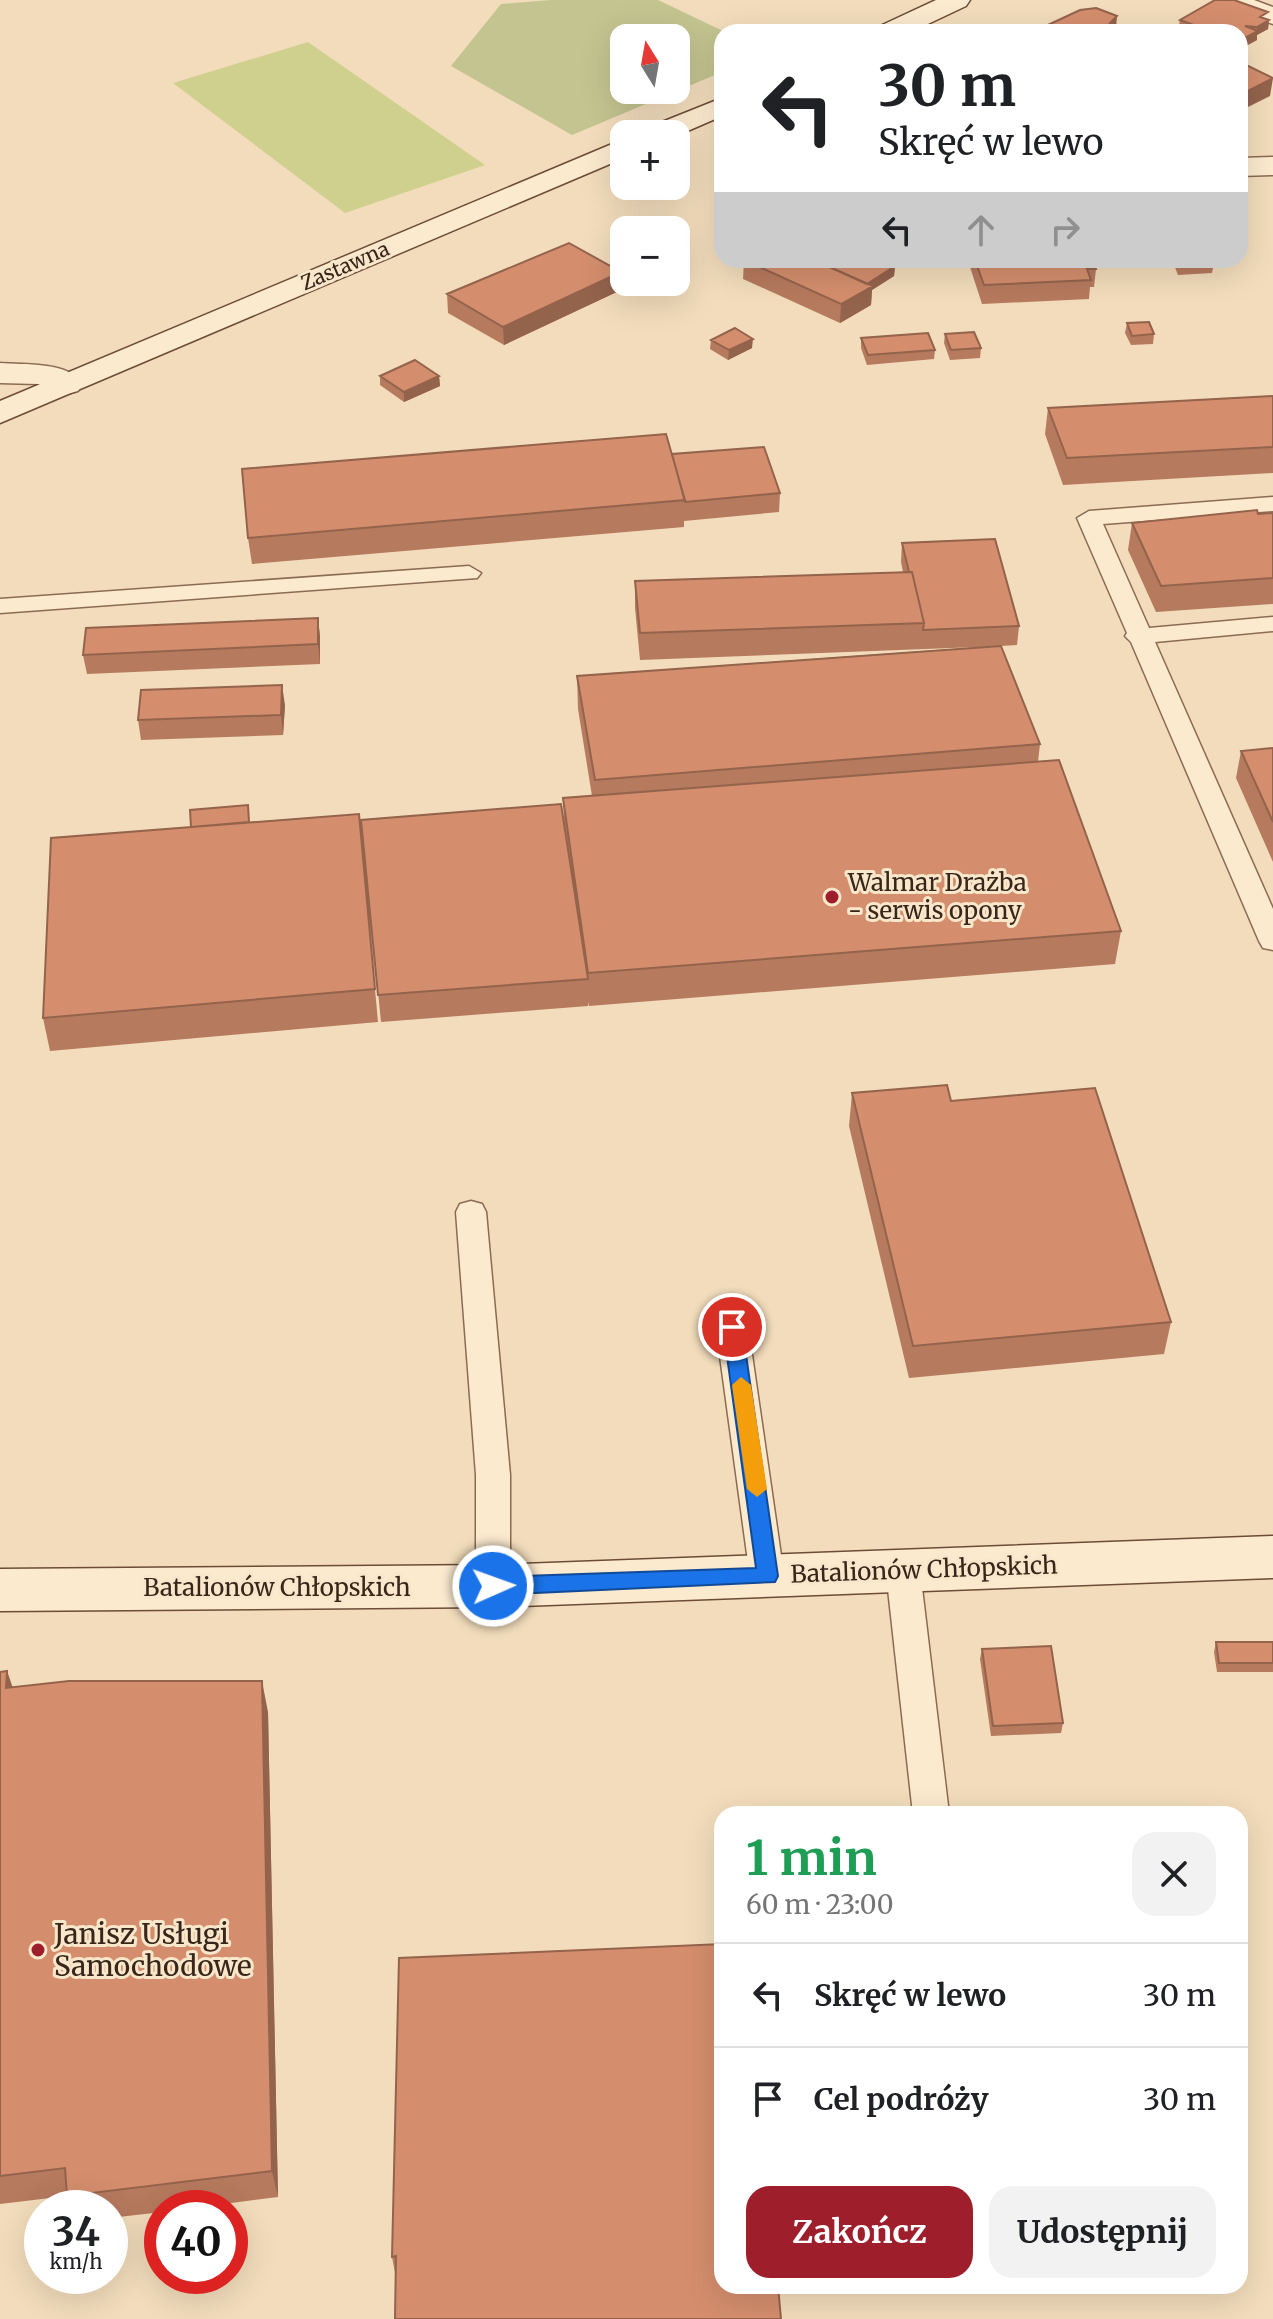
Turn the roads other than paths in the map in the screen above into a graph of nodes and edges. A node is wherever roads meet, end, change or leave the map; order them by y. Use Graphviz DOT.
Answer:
graph roads {
  1 [pos="957,0"];
  2 [pos="1229,0"];
  3 [pos="1273,16"];
  4 [pos="907,24"];
  5 [pos="714,109"];
  6 [pos="690,120"];
  7 [pos="610,154"];
  8 [pos="1273,166"];
  9 [pos="1248,167"];
  10 [pos="0,373"];
  11 [pos="67,384"];
  12 [pos="0,413"];
  13 [pos="1273,504"];
  14 [pos="469,573"];
  15 [pos="0,606"];
  16 [pos="1273,624"];
  17 [pos="1137,636"];
  18 [pos="1273,941"];
  19 [pos="471,1212"];
  20 [pos="732,1327"];
  21 [pos="1273,1557"];
  22 [pos="903,1571"];
  23 [pos="767,1576"];
  24 [pos="493,1586"];
  25 [pos="0,1590"];
  26 [pos="930,1806"];
  1 -- 4 [label="main road"];
  2 -- 3 [label="main road"];
  5 -- 6 [label="main road"];
  7 -- 11 [label="main road, Zastawna"];
  8 -- 9 [label="main road"];
  10 -- 11 [label="main road"];
  11 -- 12 [label="main road, Zastawna"];
  13 -- 17 [label="lane"];
  14 -- 15 [label="lane"];
  16 -- 17 [label="lane"];
  17 -- 18 [label="lane"];
  19 -- 24 [label="lane"];
  20 -- 23 [label="lane"];
  21 -- 22 [label="main road, Batalionów Chłopskich"];
  22 -- 23 [label="main road, Batalionów Chłopskich"];
  22 -- 26 [label="lane"];
  23 -- 24 [label="main road, Batalionów Chłopskich"];
  24 -- 25 [label="main road, Batalionów Chłopskich"];
}
